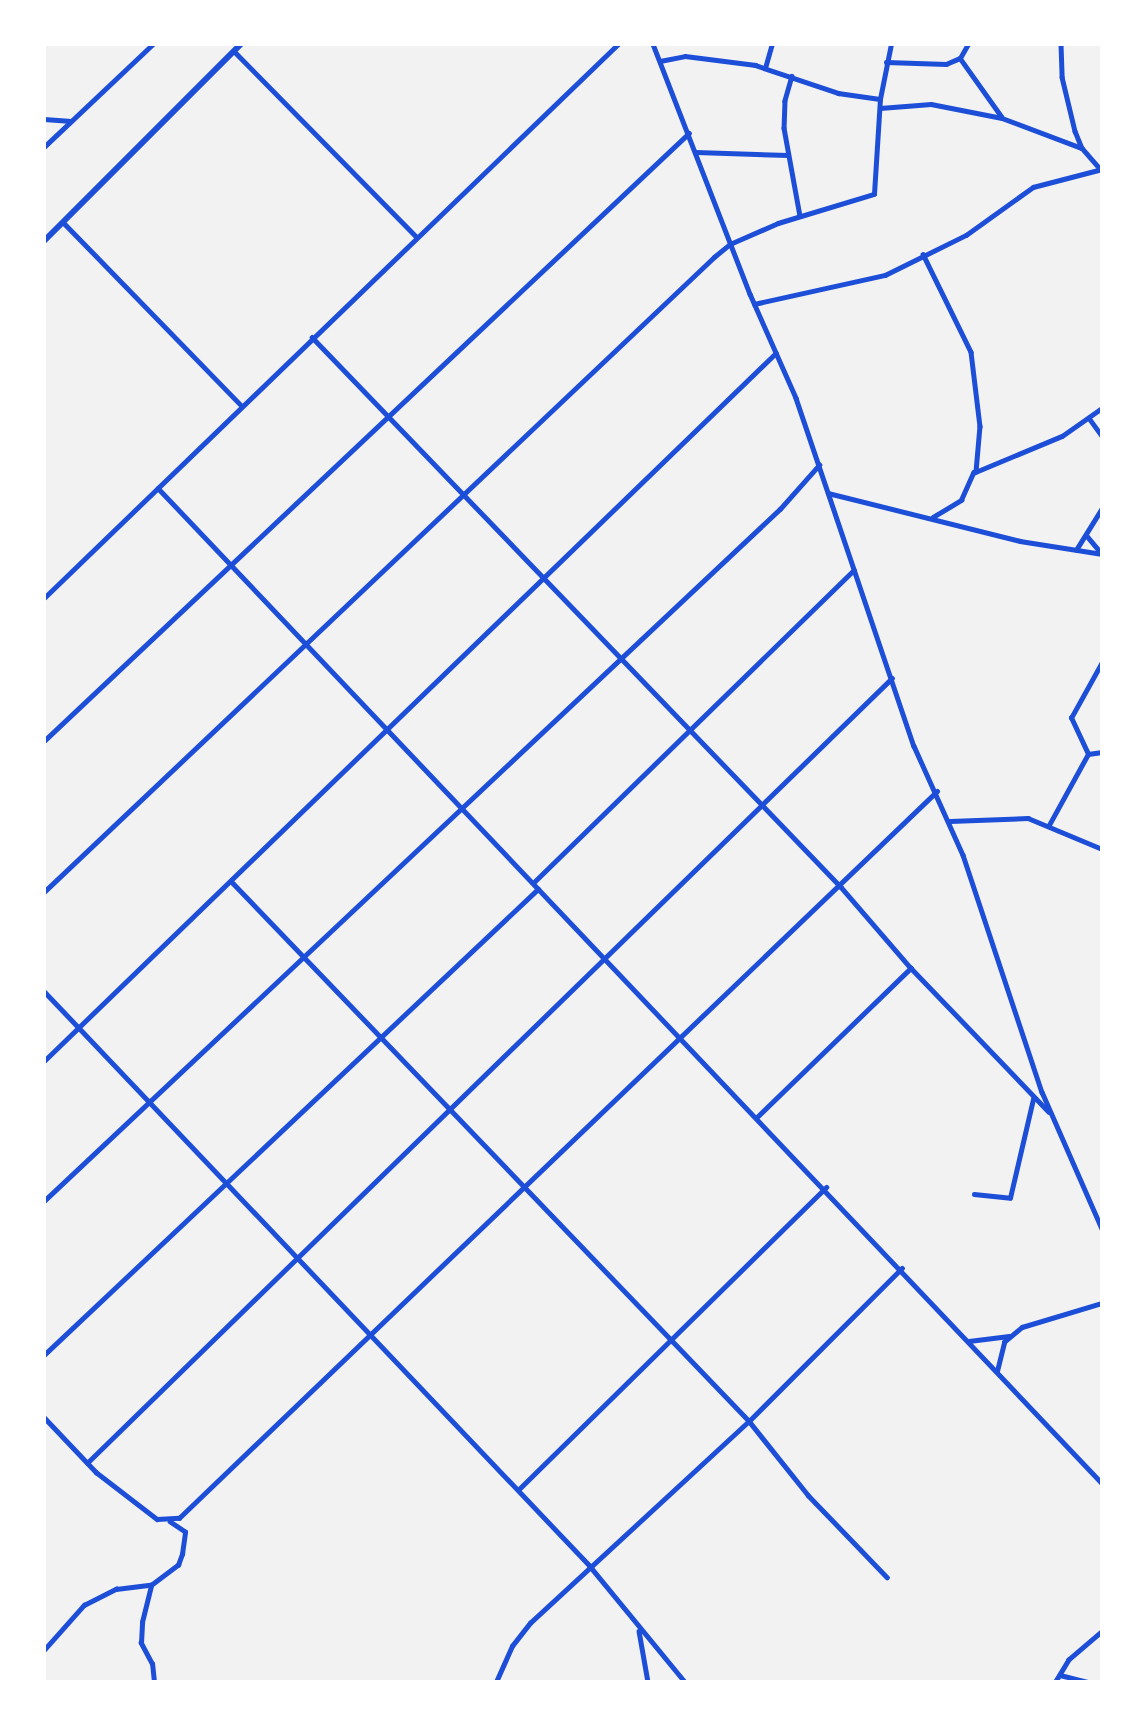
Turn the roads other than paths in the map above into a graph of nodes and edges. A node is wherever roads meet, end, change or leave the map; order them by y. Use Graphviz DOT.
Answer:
graph roads {
  1 [pos="153,44"];
  2 [pos="241,44"];
  3 [pos="618,44"];
  4 [pos="653,44"];
  5 [pos="772,44"];
  6 [pos="891,44"];
  7 [pos="968,44"];
  8 [pos="1061,44"];
  9 [pos="233,51"];
  10 [pos="960,58"];
  11 [pos="660,61"];
  12 [pos="886,62"];
  13 [pos="765,68"];
  14 [pos="792,76"];
  15 [pos="880,99"];
  16 [pos="880,108"];
  17 [pos="1002,118"];
  18 [pos="44,119"];
  19 [pos="72,121"];
  20 [pos="689,133"];
  21 [pos="44,147"];
  22 [pos="1082,148"];
  23 [pos="696,152"];
  24 [pos="788,155"];
  25 [pos="1102,170"];
  26 [pos="800,216"];
  27 [pos="63,222"];
  28 [pos="416,237"];
  29 [pos="44,241"];
  30 [pos="730,244"];
  31 [pos="923,254"];
  32 [pos="754,304"];
  33 [pos="312,337"];
  34 [pos="776,353"];
  35 [pos="240,404"];
  36 [pos="1102,408"];
  37 [pos="390,418"];
  38 [pos="1089,418"];
  39 [pos="1102,436"];
  40 [pos="820,465"];
  41 [pos="976,472"];
  42 [pos="158,488"];
  43 [pos="828,493"];
  44 [pos="462,495"];
  45 [pos="1102,508"];
  46 [pos="932,518"];
  47 [pos="1087,536"];
  48 [pos="1075,550"];
  49 [pos="1102,554"];
  50 [pos="230,567"];
  51 [pos="855,570"];
  52 [pos="544,578"];
  53 [pos="44,598"];
  54 [pos="306,643"];
  55 [pos="617,658"];
  56 [pos="1102,662"];
  57 [pos="892,678"];
  58 [pos="387,730"];
  59 [pos="690,730"];
  60 [pos="44,741"];
  61 [pos="1102,752"];
  62 [pos="1088,754"];
  63 [pos="937,791"];
  64 [pos="461,806"];
  65 [pos="763,806"];
  66 [pos="950,821"];
  67 [pos="1049,825"];
  68 [pos="1102,849"];
  69 [pos="232,882"];
  70 [pos="533,884"];
  71 [pos="841,887"];
  72 [pos="538,889"];
  73 [pos="44,892"];
  74 [pos="303,957"];
  75 [pos="606,961"];
  76 [pos="911,968"];
  77 [pos="44,991"];
  78 [pos="79,1028"];
  79 [pos="380,1037"];
  80 [pos="681,1038"];
  81 [pos="44,1061"];
  82 [pos="1034,1098"];
  83 [pos="149,1103"];
  84 [pos="449,1112"];
  85 [pos="1051,1115"];
  86 [pos="757,1117"];
  87 [pos="225,1180"];
  88 [pos="826,1187"];
  89 [pos="525,1189"];
  90 [pos="974,1194"];
  91 [pos="44,1201"];
  92 [pos="1102,1229"];
  93 [pos="294,1258"];
  94 [pos="902,1268"];
  95 [pos="1102,1303"];
  96 [pos="372,1336"];
  97 [pos="1009,1336"];
  98 [pos="670,1340"];
  99 [pos="969,1341"];
  100 [pos="44,1355"];
  101 [pos="997,1372"];
  102 [pos="44,1417"];
  103 [pos="749,1421"];
  104 [pos="88,1464"];
  105 [pos="1102,1483"];
  106 [pos="518,1490"];
  107 [pos="170,1521"];
  108 [pos="589,1565"];
  109 [pos="887,1577"];
  110 [pos="151,1585"];
  111 [pos="1102,1631"];
  112 [pos="639,1632"];
  113 [pos="44,1650"];
  114 [pos="1059,1675"];
  115 [pos="154,1682"];
  116 [pos="496,1682"];
  117 [pos="648,1682"];
  118 [pos="685,1682"];
  119 [pos="1055,1682"];
  120 [pos="1088,1682"];
  1 -- 19 [label="street"];
  2 -- 9 [label="main road"];
  3 -- 28 [label="street"];
  4 -- 11 [label="street"];
  5 -- 13 [label="street"];
  6 -- 12 [label="street"];
  7 -- 10 [label="street"];
  8 -- 22 [label="street"];
  9 -- 27 [label="main road"];
  9 -- 28 [label="street"];
  10 -- 12 [label="street"];
  10 -- 17 [label="street"];
  11 -- 13 [label="street"];
  11 -- 20 [label="street"];
  12 -- 15 [label="street"];
  13 -- 14 [label="street"];
  14 -- 15 [label="street"];
  14 -- 24 [label="street"];
  15 -- 16 [label="street"];
  16 -- 17 [label="street"];
  16 -- 26 [label="street"];
  17 -- 22 [label="street"];
  18 -- 19 [label="street"];
  19 -- 21 [label="street"];
  20 -- 23 [label="street"];
  20 -- 37 [label="street"];
  22 -- 25 [label="street"];
  23 -- 24 [label="street"];
  23 -- 30 [label="street"];
  24 -- 26 [label="street"];
  25 -- 31 [label="street"];
  26 -- 30 [label="street"];
  27 -- 29 [label="main road"];
  27 -- 35 [label="street"];
  28 -- 33 [label="street"];
  30 -- 32 [label="street"];
  30 -- 44 [label="street"];
  31 -- 32 [label="street"];
  31 -- 41 [label="street"];
  32 -- 34 [label="street"];
  33 -- 35 [label="street"];
  33 -- 37 [label="street"];
  34 -- 40 [label="street"];
  34 -- 52 [label="street"];
  35 -- 42 [label="street"];
  36 -- 38 [label="street"];
  37 -- 44 [label="street"];
  37 -- 50 [label="street"];
  38 -- 39 [label="street"];
  38 -- 41 [label="street"];
  40 -- 43 [label="street"];
  40 -- 55 [label="street"];
  41 -- 46 [label="street"];
  42 -- 50 [label="street"];
  42 -- 53 [label="street"];
  43 -- 46 [label="street"];
  43 -- 51 [label="street"];
  44 -- 52 [label="street"];
  44 -- 54 [label="street"];
  45 -- 47 [label="street"];
  46 -- 48 [label="street"];
  47 -- 48 [label="street"];
  47 -- 49 [label="street"];
  48 -- 49 [label="street"];
  50 -- 54 [label="street"];
  50 -- 60 [label="street"];
  51 -- 57 [label="street"];
  51 -- 59 [label="street"];
  52 -- 55 [label="street"];
  52 -- 58 [label="street"];
  54 -- 58 [label="street"];
  54 -- 73 [label="street"];
  55 -- 59 [label="street"];
  55 -- 64 [label="street"];
  56 -- 62 [label="street"];
  57 -- 63 [label="street"];
  57 -- 65 [label="street"];
  58 -- 64 [label="street"];
  58 -- 69 [label="street"];
  59 -- 65 [label="street"];
  59 -- 70 [label="street"];
  61 -- 62 [label="street"];
  62 -- 67 [label="street"];
  63 -- 66 [label="street"];
  63 -- 71 [label="street"];
  64 -- 70 [label="street"];
  64 -- 74 [label="street"];
  65 -- 71 [label="street"];
  65 -- 75 [label="street"];
  66 -- 67 [label="street"];
  66 -- 85 [label="street"];
  67 -- 68 [label="street"];
  69 -- 74 [label="street"];
  69 -- 78 [label="street"];
  70 -- 72 [label="street"];
  71 -- 76 [label="street"];
  71 -- 80 [label="street"];
  72 -- 75 [label="street"];
  72 -- 79 [label="street"];
  74 -- 79 [label="street"];
  74 -- 83 [label="street"];
  75 -- 80 [label="street"];
  75 -- 84 [label="street"];
  76 -- 82 [label="street"];
  76 -- 86 [label="street"];
  77 -- 78 [label="street"];
  78 -- 81 [label="street"];
  78 -- 83 [label="street"];
  79 -- 84 [label="street"];
  79 -- 87 [label="street"];
  80 -- 86 [label="street"];
  80 -- 89 [label="street"];
  82 -- 85 [label="street"];
  82 -- 90 [label="street"];
  83 -- 87 [label="street"];
  83 -- 91 [label="street"];
  84 -- 89 [label="street"];
  84 -- 93 [label="street"];
  85 -- 92 [label="street"];
  86 -- 88 [label="street"];
  87 -- 93 [label="street"];
  87 -- 100 [label="street"];
  88 -- 94 [label="street"];
  88 -- 98 [label="street"];
  89 -- 96 [label="street"];
  89 -- 98 [label="street"];
  93 -- 96 [label="street"];
  93 -- 104 [label="street"];
  94 -- 99 [label="street"];
  94 -- 103 [label="street"];
  95 -- 97 [label="street"];
  96 -- 106 [label="street"];
  96 -- 107 [label="street"];
  97 -- 99 [label="street"];
  97 -- 101 [label="street"];
  98 -- 103 [label="street"];
  98 -- 106 [label="street"];
  99 -- 101 [label="street"];
  101 -- 105 [label="street"];
  102 -- 104 [label="street"];
  103 -- 108 [label="street"];
  103 -- 109 [label="street"];
  104 -- 107 [label="street"];
  106 -- 108 [label="street"];
  107 -- 110 [label="street"];
  108 -- 112 [label="street"];
  108 -- 116 [label="street"];
  110 -- 113 [label="street"];
  110 -- 115 [label="street"];
  111 -- 114 [label="street"];
  112 -- 117 [label="street"];
  112 -- 118 [label="street"];
  114 -- 119 [label="street"];
  114 -- 120 [label="street"];
}
